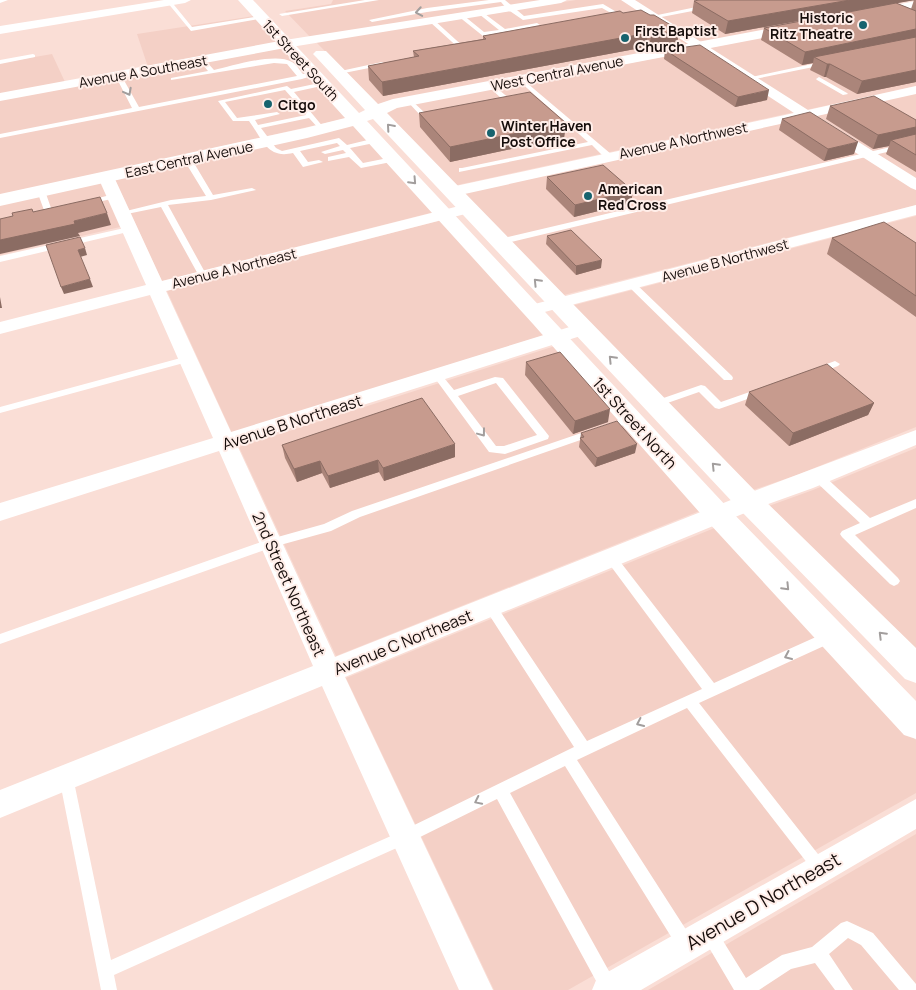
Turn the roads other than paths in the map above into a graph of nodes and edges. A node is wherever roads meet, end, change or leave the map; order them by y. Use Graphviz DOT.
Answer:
graph roads {
  1 [pos="4,0"];
  2 [pos="185,0"];
  3 [pos="245,0"];
  4 [pos="376,0"];
  5 [pos="561,0"];
  6 [pos="627,0"];
  7 [pos="872,0"];
  8 [pos="0,1"];
  9 [pos="170,2"];
  10 [pos="356,3"];
  11 [pos="504,3"];
  12 [pos="713,6"];
  13 [pos="362,9"];
  14 [pos="277,10"];
  15 [pos="578,10"];
  16 [pos="893,10"];
  17 [pos="912,12"];
  18 [pos="481,13"];
  19 [pos="367,14"];
  20 [pos="548,15"];
  21 [pos="461,16"];
  22 [pos="585,16"];
  23 [pos="654,16"];
  24 [pos="853,17"];
  25 [pos="261,18"];
  26 [pos="528,18"];
  27 [pos="372,20"];
  28 [pos="556,20"];
  29 [pos="432,21"];
  30 [pos="628,21"];
  31 [pos="620,22"];
  32 [pos="816,24"];
  33 [pos="381,29"];
  34 [pos="0,30"];
  35 [pos="504,31"];
  36 [pos="482,34"];
  37 [pos="308,41"];
  38 [pos="286,44"];
  39 [pos="495,44"];
  40 [pos="701,46"];
  41 [pos="472,48"];
  42 [pos="464,50"];
  43 [pos="455,52"];
  44 [pos="33,56"];
  45 [pos="202,60"];
  46 [pos="0,62"];
  47 [pos="830,62"];
  48 [pos="386,64"];
  49 [pos="802,68"];
  50 [pos="212,72"];
  51 [pos="338,72"];
  52 [pos="308,74"];
  53 [pos="811,74"];
  54 [pos="118,75"];
  55 [pos="750,78"];
  56 [pos="819,78"];
  57 [pos="173,79"];
  58 [pos="521,80"];
  59 [pos="282,81"];
  60 [pos="491,86"];
  61 [pos="288,89"];
  62 [pos="906,89"];
  63 [pos="844,94"];
  64 [pos="0,97"];
  65 [pos="410,101"];
  66 [pos="489,103"];
  67 [pos="304,108"];
  68 [pos="137,110"];
  69 [pos="291,111"];
  70 [pos="376,111"];
  71 [pos="442,112"];
  72 [pos="277,114"];
  73 [pos="806,114"];
  74 [pos="310,116"];
  75 [pos="251,119"];
  76 [pos="356,120"];
  77 [pos="257,127"];
  78 [pos="322,129"];
  79 [pos="0,136"];
  80 [pos="376,140"];
  81 [pos="267,142"];
  82 [pos="593,143"];
  83 [pos="916,143"];
  84 [pos="345,147"];
  85 [pos="295,150"];
  86 [pos="325,152"];
  87 [pos="312,154"];
  88 [pos="351,154"];
  89 [pos="869,155"];
  90 [pos="608,156"];
  91 [pos="301,157"];
  92 [pos="331,159"];
  93 [pos="393,159"];
  94 [pos="188,160"];
  95 [pos="319,162"];
  96 [pos="462,170"];
  97 [pos="916,184"];
  98 [pos="252,190"];
  99 [pos="41,191"];
  100 [pos="451,192"];
  101 [pos="211,198"];
  102 [pos="0,200"];
  103 [pos="118,204"];
  104 [pos="163,204"];
  105 [pos="74,205"];
  106 [pos="66,207"];
  107 [pos="467,209"];
  108 [pos="916,210"];
  109 [pos="445,214"];
  110 [pos="499,242"];
  111 [pos="0,259"];
  112 [pos="202,276"];
  113 [pos="631,284"];
  114 [pos="156,288"];
  115 [pos="558,303"];
  116 [pos="533,310"];
  117 [pos="0,328"];
  118 [pos="583,329"];
  119 [pos="558,338"];
  120 [pos="188,359"];
  121 [pos="835,364"];
  122 [pos="807,374"];
  123 [pos="437,375"];
  124 [pos="728,378"];
  125 [pos="762,390"];
  126 [pos="452,394"];
  127 [pos="656,404"];
  128 [pos="0,410"];
  129 [pos="631,419"];
  130 [pos="916,437"];
  131 [pos="226,443"];
  132 [pos="818,477"];
  133 [pos="749,502"];
  134 [pos="916,503"];
  135 [pos="0,512"];
  136 [pos="718,515"];
  137 [pos="869,524"];
  138 [pos="271,543"];
  139 [pos="611,558"];
  140 [pos="894,581"];
  141 [pos="490,606"];
  142 [pos="832,636"];
  143 [pos="0,639"];
  144 [pos="916,670"];
  145 [pos="329,672"];
  146 [pos="712,690"];
  147 [pos="690,700"];
  148 [pos="916,724"];
  149 [pos="584,749"];
  150 [pos="568,757"];
  151 [pos="66,777"];
  152 [pos="500,790"];
  153 [pos="0,804"];
  154 [pos="916,813"];
  155 [pos="405,837"];
  156 [pos="820,868"];
  157 [pos="697,939"];
  158 [pos="818,953"];
  159 [pos="105,971"];
  160 [pos="109,990"];
  161 [pos="476,990"];
  162 [pos="610,990"];
  163 [pos="744,990"];
  164 [pos="845,990"];
  165 [pos="910,990"];
  1 -- 8 [label="lane"];
  2 -- 9 [label="street"];
  3 -- 25 [label="main road, 1st Street South"];
  4 -- 10 [label="lane"];
  5 -- 11 [label="street, Avenue A Southeast"];
  6 -- 23 [label="street"];
  7 -- 16 [label="main road"];
  9 -- 25 [label="lane"];
  9 -- 34 [label="street"];
  10 -- 13 [label="lane"];
  10 -- 14 [label="lane"];
  11 -- 18 [label="street, Avenue A Southeast"];
  11 -- 26 [label="lane"];
  11 -- 27 [label="lane, one-way"];
  12 -- 23 [label="lane"];
  14 -- 37 [label="main road, 1st Street South"];
  15 -- 20 [label="lane"];
  15 -- 22 [label="lane"];
  15 -- 30 [label="lane"];
  16 -- 17 [label="main road"];
  16 -- 24 [label="main road"];
  18 -- 21 [label="street, Avenue A Southeast"];
  18 -- 35 [label="lane"];
  19 -- 27 [label="lane"];
  20 -- 26 [label="lane"];
  20 -- 28 [label="lane"];
  21 -- 29 [label="street, Avenue A Southeast"];
  21 -- 36 [label="lane"];
  23 -- 30 [label="lane"];
  23 -- 40 [label="street"];
  25 -- 38 [label="main road, 1st Street South"];
  26 -- 35 [label="lane"];
  27 -- 33 [label="lane"];
  29 -- 33 [label="street, Avenue A Southeast"];
  29 -- 42 [label="lane"];
  30 -- 31 [label="lane"];
  32 -- 40 [label="main road, West Central Avenue"];
  33 -- 37 [label="street, Avenue A Southeast"];
  35 -- 36 [label="lane"];
  36 -- 39 [label="lane"];
  37 -- 38 [label="street, Avenue A Southeast"];
  37 -- 51 [label="main road, 1st Street South"];
  38 -- 45 [label="street, Avenue A Southeast"];
  38 -- 52 [label="main road, 1st Street South"];
  40 -- 55 [label="street"];
  40 -- 58 [label="main road, West Central Avenue"];
  41 -- 42 [label="lane"];
  42 -- 43 [label="lane"];
  44 -- 46 [label="lane"];
  45 -- 50 [label="lane"];
  45 -- 54 [label="street, Avenue A Southeast"];
  47 -- 49 [label="lane"];
  48 -- 51 [label="lane"];
  49 -- 53 [label="lane"];
  49 -- 55 [label="lane"];
  50 -- 52 [label="lane"];
  50 -- 57 [label="lane"];
  51 -- 70 [label="main road, 1st Street South"];
  52 -- 59 [label="lane"];
  52 -- 61 [label="lane"];
  52 -- 76 [label="main road, 1st Street South"];
  54 -- 64 [label="street, Avenue A Southeast"];
  54 -- 68 [label="lane, one-way"];
  55 -- 73 [label="street"];
  56 -- 63 [label="lane"];
  58 -- 60 [label="main road, West Central Avenue"];
  58 -- 82 [label="lane"];
  59 -- 61 [label="lane"];
  59 -- 68 [label="lane"];
  60 -- 65 [label="main road, West Central Avenue"];
  60 -- 66 [label="lane"];
  61 -- 67 [label="lane"];
  61 -- 75 [label="lane"];
  62 -- 73 [label="street, Avenue A Northwest"];
  65 -- 70 [label="main road, West Central Avenue"];
  65 -- 71 [label="lane"];
  67 -- 69 [label="lane"];
  67 -- 74 [label="lane"];
  68 -- 79 [label="lane"];
  70 -- 76 [label="main road, East Central Avenue"];
  100 -- 70 [label="main road, 1st Street North, one-way"];
  72 -- 75 [label="lane"];
  73 -- 89 [label="street"];
  73 -- 90 [label="street, Avenue A Northwest"];
  74 -- 77 [label="lane"];
  74 -- 78 [label="lane"];
  75 -- 77 [label="lane"];
  76 -- 78 [label="main road, East Central Avenue"];
  76 -- 80 [label="main road, 1st Street North"];
  77 -- 81 [label="lane"];
  78 -- 81 [label="main road, East Central Avenue"];
  80 -- 84 [label="lane"];
  80 -- 93 [label="main road, 1st Street North"];
  81 -- 85 [label="lane"];
  81 -- 94 [label="main road, East Central Avenue"];
  82 -- 90 [label="lane"];
  82 -- 96 [label="lane"];
  83 -- 89 [label="lane"];
  84 -- 85 [label="lane"];
  84 -- 86 [label="lane"];
  84 -- 88 [label="lane"];
  85 -- 91 [label="lane"];
  87 -- 91 [label="lane"];
  88 -- 92 [label="lane"];
  88 -- 93 [label="lane"];
  89 -- 97 [label="street"];
  89 -- 110 [label="lane"];
  90 -- 100 [label="street, Avenue A Northwest"];
  91 -- 95 [label="lane"];
  93 -- 109 [label="main road, 1st Street North, one-way"];
  94 -- 101 [label="lane"];
  94 -- 103 [label="main road, East Central Avenue"];
  98 -- 101 [label="lane"];
  99 -- 102 [label="main road, East Central Avenue"];
  99 -- 103 [label="main road, East Central Avenue"];
  99 -- 106 [label="lane"];
  100 -- 107 [label="main road, 1st Street North"];
  101 -- 104 [label="lane"];
  103 -- 104 [label="lane"];
  103 -- 105 [label="lane"];
  103 -- 111 [label="lane"];
  103 -- 114 [label="street, 2nd Street Northeast"];
  104 -- 112 [label="lane"];
  107 -- 109 [label="street, Avenue A Northeast"];
  107 -- 110 [label="main road, 1st Street North"];
  108 -- 113 [label="street, Avenue B Northwest"];
  109 -- 112 [label="street, Avenue A Northeast"];
  109 -- 116 [label="main road, 1st Street North"];
  115 -- 110 [label="main road, 1st Street North, one-way"];
  112 -- 114 [label="street, Avenue A Northeast"];
  113 -- 115 [label="street, Avenue B Northwest"];
  113 -- 124 [label="lane"];
  114 -- 117 [label="street, Avenue A Northeast"];
  114 -- 120 [label="street, 2nd Street Northeast"];
  115 -- 116 [label="street, Avenue B Northwest"];
  115 -- 118 [label="main road, 1st Street North"];
  116 -- 119 [label="main road, 1st Street North"];
  118 -- 119 [label="street, Avenue B Northeast"];
  127 -- 118 [label="main road, 1st Street North, one-way"];
  119 -- 123 [label="street, Avenue B Northeast"];
  119 -- 129 [label="main road, 1st Street North"];
  120 -- 128 [label="lane"];
  120 -- 131 [label="street, 2nd Street Northeast"];
  121 -- 122 [label="lane"];
  123 -- 126 [label="lane"];
  123 -- 131 [label="street, Avenue B Northeast"];
  125 -- 127 [label="lane"];
  126 -- 126 [label="lane, one-way"];
  133 -- 127 [label="main road, 1st Street North, one-way"];
  129 -- 136 [label="main road, 1st Street North"];
  129 -- 138 [label="lane"];
  130 -- 132 [label="street, Avenue C Northeast"];
  131 -- 135 [label="street, Avenue B Northeast"];
  131 -- 138 [label="street, 2nd Street Northeast"];
  132 -- 133 [label="street, Avenue C Northeast"];
  132 -- 137 [label="lane"];
  133 -- 136 [label="street, Avenue C Northeast"];
  144 -- 133 [label="main road, 1st Street North, one-way"];
  134 -- 137 [label="lane"];
  136 -- 139 [label="street, Avenue C Northeast"];
  136 -- 142 [label="main road, 1st Street North, one-way"];
  137 -- 140 [label="lane"];
  138 -- 143 [label="lane"];
  138 -- 145 [label="street, 2nd Street Northeast"];
  139 -- 141 [label="street, Avenue C Northeast"];
  139 -- 146 [label="lane"];
  141 -- 145 [label="street, Avenue C Northeast"];
  141 -- 149 [label="lane"];
  142 -- 146 [label="lane, one-way"];
  142 -- 148 [label="main road, 1st Street North"];
  145 -- 151 [label="street, Avenue C Northeast"];
  145 -- 155 [label="street, 2nd Street Northeast"];
  146 -- 147 [label="lane"];
  147 -- 149 [label="lane, one-way"];
  147 -- 156 [label="lane"];
  149 -- 150 [label="lane"];
  150 -- 152 [label="lane"];
  150 -- 157 [label="lane"];
  151 -- 153 [label="street, Avenue C Northeast"];
  151 -- 159 [label="lane"];
  152 -- 155 [label="lane, one-way"];
  152 -- 162 [label="lane"];
  154 -- 156 [label="street, Avenue D Northeast"];
  155 -- 159 [label="lane"];
  155 -- 161 [label="street, 2nd Street Northeast"];
  156 -- 157 [label="street, Avenue D Northeast"];
  157 -- 162 [label="street, Avenue D Northeast"];
  157 -- 163 [label="lane"];
  158 -- 163 [label="lane"];
  158 -- 164 [label="lane"];
  158 -- 165 [label="lane"];
  159 -- 160 [label="lane"];
}
